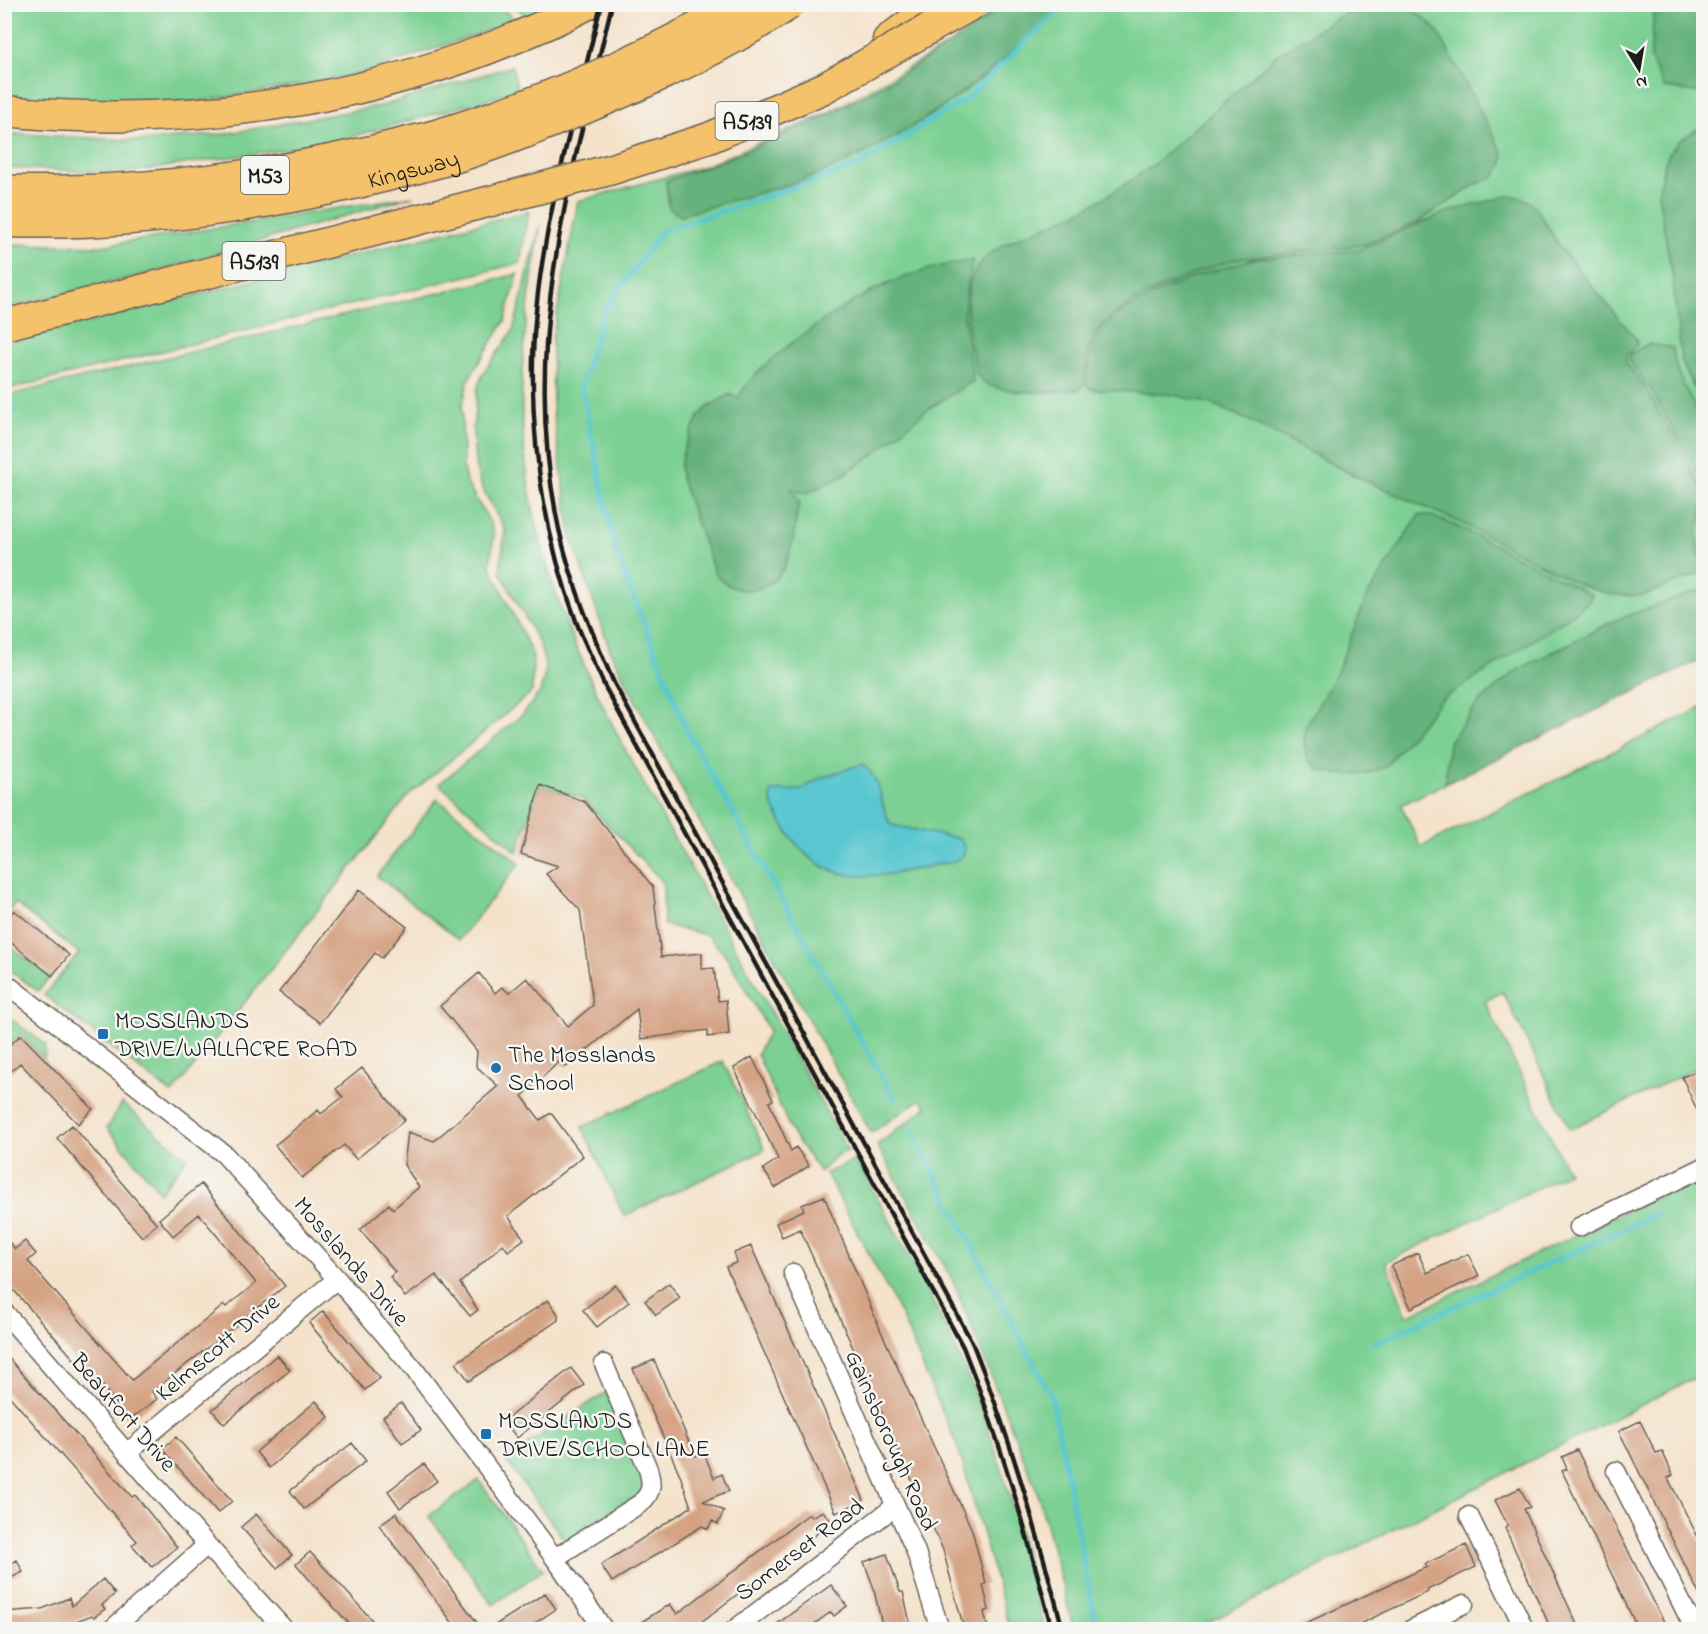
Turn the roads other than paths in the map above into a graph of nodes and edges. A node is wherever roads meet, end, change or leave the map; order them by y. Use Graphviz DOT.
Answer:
graph roads {
  1 [pos="588,4"];
  2 [pos="742,4"];
  3 [pos="790,4"];
  4 [pos="936,4"];
  5 [pos="973,4"];
  6 [pos="824,88"];
  7 [pos="4,111"];
  8 [pos="523,121"];
  9 [pos="4,192"];
  10 [pos="4,222"];
  11 [pos="4,325"];
  12 [pos="4,982"];
  13 [pos="1704,1167"];
  14 [pos="1579,1227"];
  15 [pos="793,1273"];
  16 [pos="337,1278"];
  17 [pos="4,1312"];
  18 [pos="604,1364"];
  19 [pos="128,1452"];
  20 [pos="1616,1471"];
  21 [pos="894,1507"];
  22 [pos="1469,1516"];
  23 [pos="207,1545"];
  24 [pos="555,1558"];
  25 [pos="1464,1604"];
  26 [pos="111,1629"];
  27 [pos="285,1629"];
  28 [pos="604,1629"];
  29 [pos="734,1629"];
  30 [pos="940,1629"];
  31 [pos="1410,1629"];
  32 [pos="1525,1629"];
  33 [pos="1695,1629"];
  1 -- 7 [label="highway"];
  2 -- 8 [label="highway, M53, bridge"];
  3 -- 8 [label="highway, Kingsway, bridge"];
  4 -- 6 [label="highway, bridge"];
  5 -- 6 [label="highway, A5139, bridge"];
  6 -- 11 [label="highway, A5139, bridge"];
  8 -- 9 [label="highway, M53"];
  8 -- 10 [label="highway, Kingsway"];
  12 -- 16 [label="street, Mosslands Drive"];
  13 -- 14 [label="street"];
  15 -- 21 [label="street, Gainsborough Road"];
  16 -- 19 [label="street, Kelmscott Drive"];
  16 -- 24 [label="street, Mosslands Drive"];
  17 -- 19 [label="street, Beaufort Drive"];
  18 -- 24 [label="street"];
  19 -- 23 [label="street, Beaufort Drive"];
  20 -- 33 [label="street"];
  21 -- 29 [label="street, Somerset Road"];
  21 -- 30 [label="street, Gainsborough Road"];
  22 -- 32 [label="street"];
  23 -- 26 [label="street"];
  23 -- 27 [label="street, Beaufort Drive"];
  24 -- 28 [label="street, Mosslands Drive"];
  25 -- 31 [label="street"];
}
